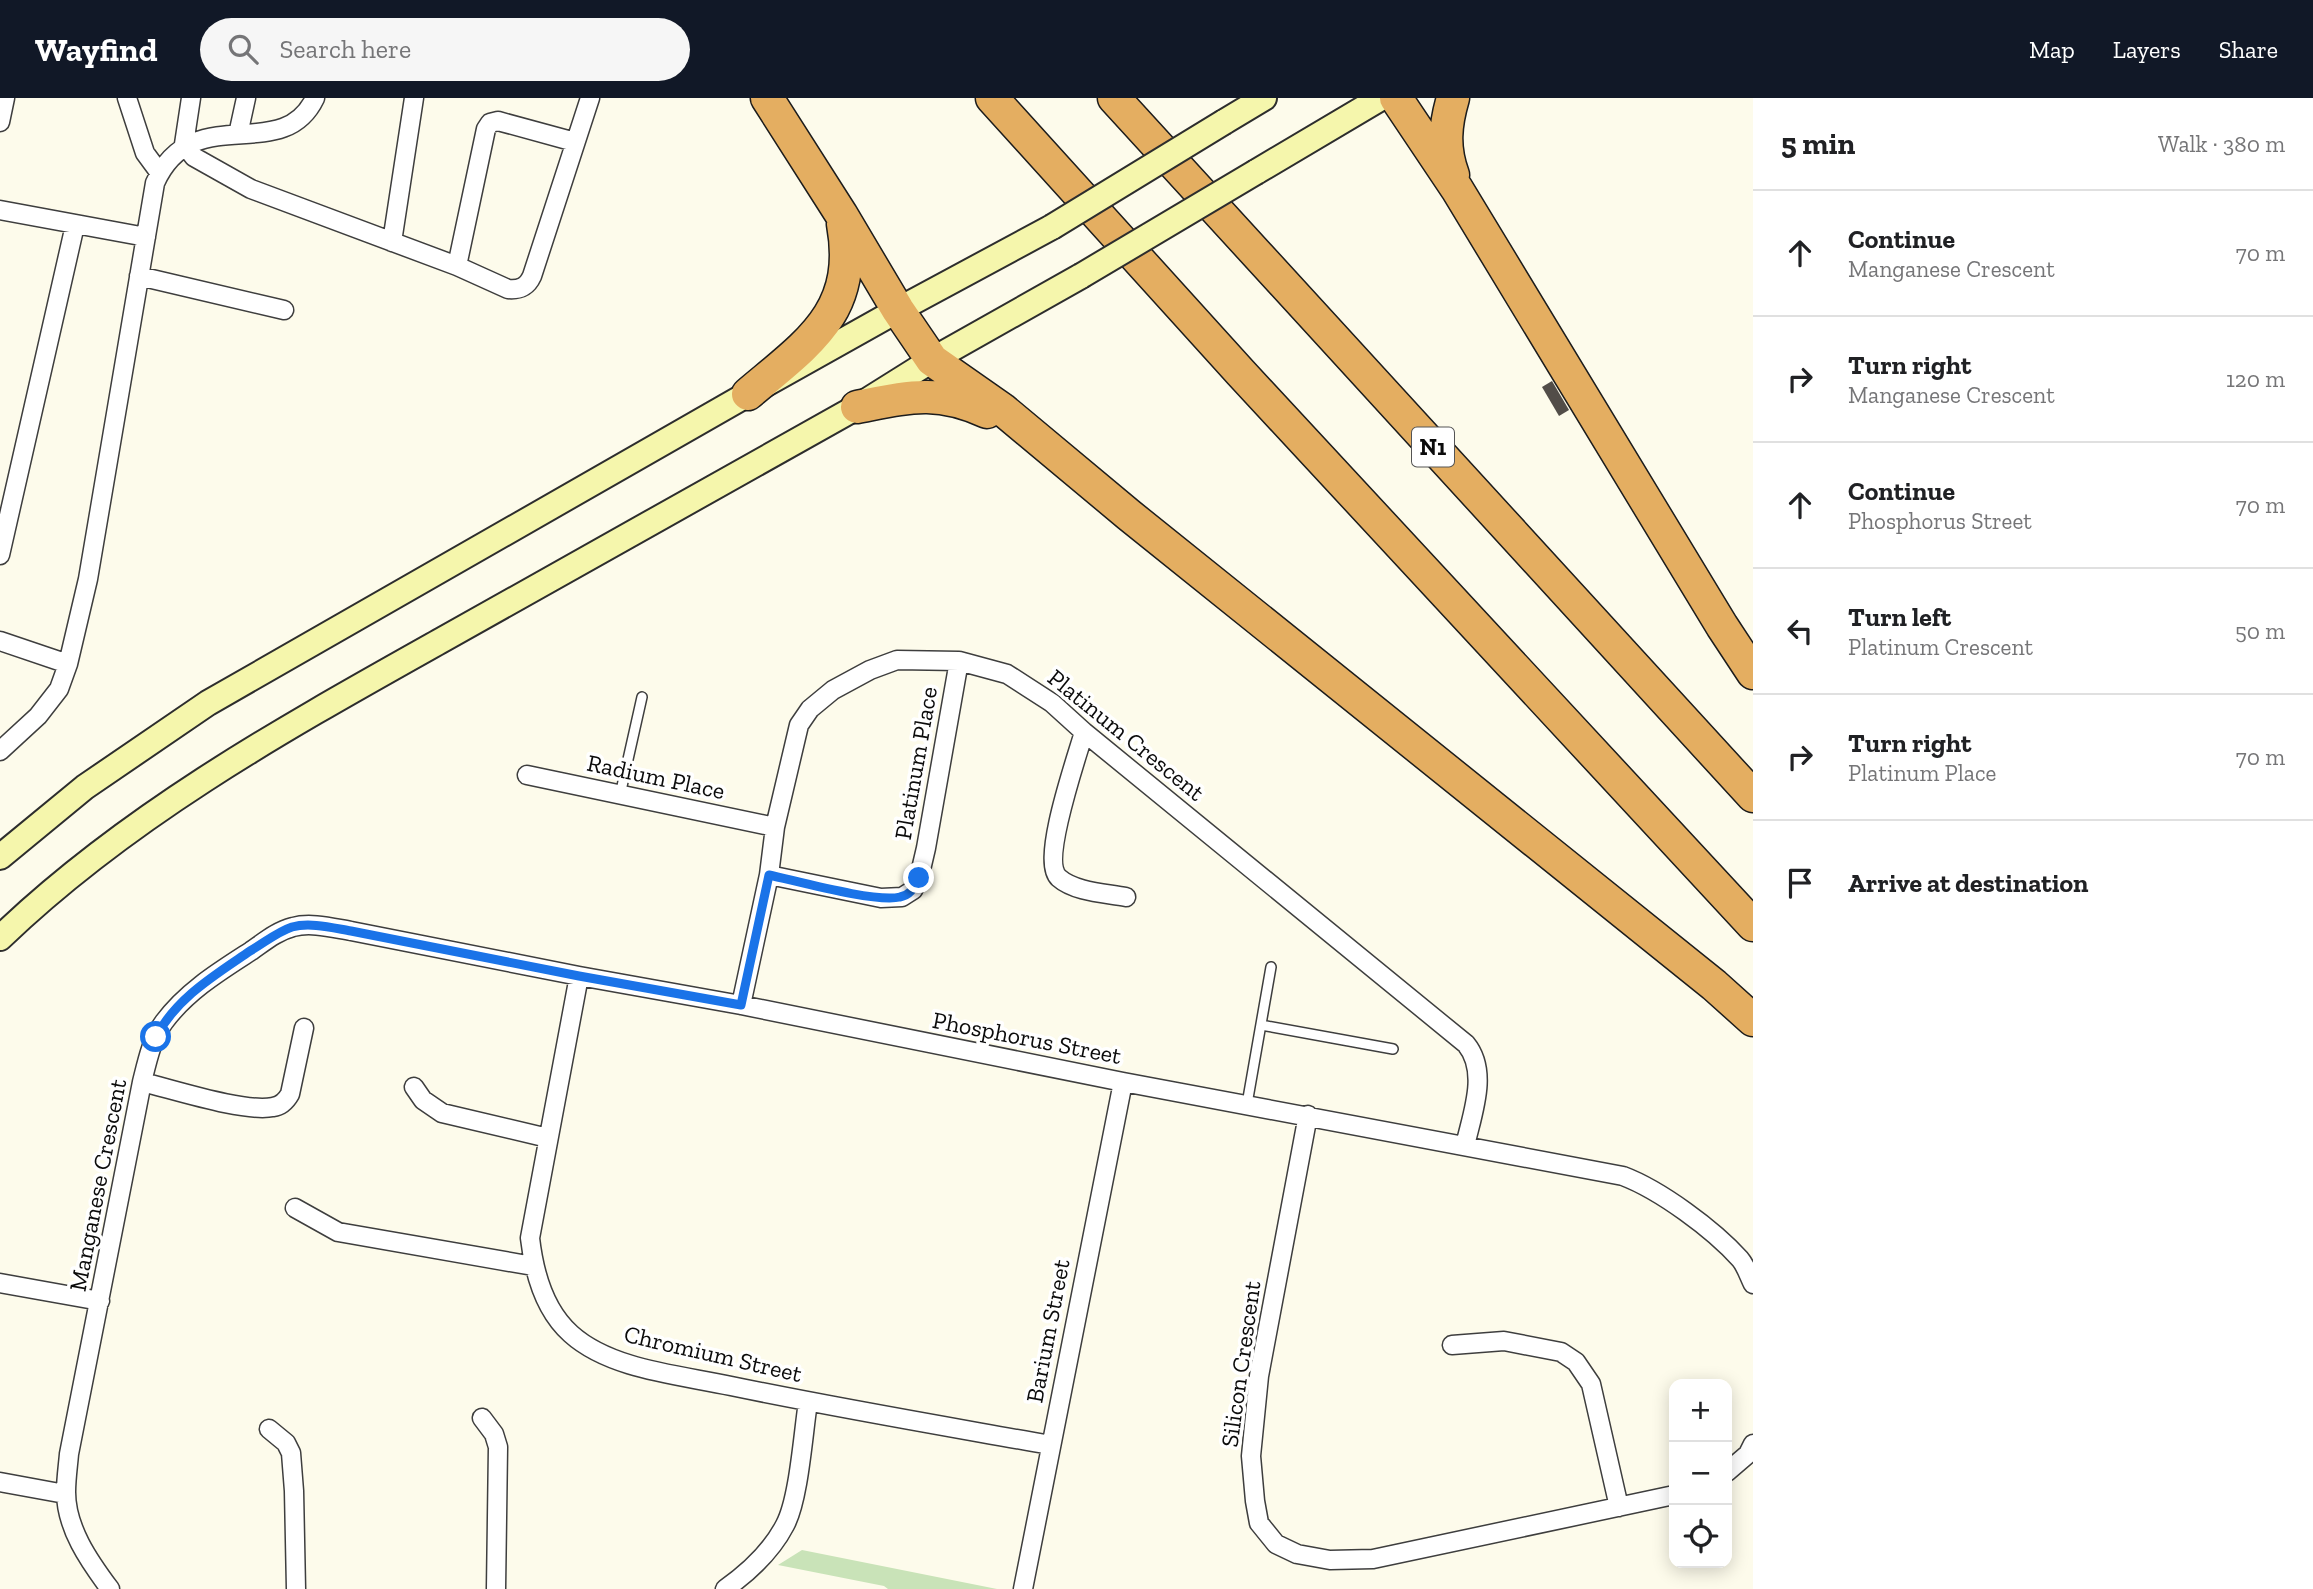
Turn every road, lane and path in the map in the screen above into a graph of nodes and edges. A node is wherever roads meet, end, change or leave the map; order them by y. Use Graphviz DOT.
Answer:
graph roads {
  1 [pos="5,98"];
  2 [pos="127,98"];
  3 [pos="191,98"];
  4 [pos="246,98"];
  5 [pos="315,98"];
  6 [pos="414,98"];
  7 [pos="590,98"];
  8 [pos="767,98"];
  9 [pos="992,98"];
  10 [pos="1114,98"];
  11 [pos="1264,98"];
  12 [pos="1381,98"];
  13 [pos="1396,98"];
  14 [pos="1453,98"];
  15 [pos="0,122"];
  16 [pos="239,130"];
  17 [pos="575,142"];
  18 [pos="184,144"];
  19 [pos="159,173"];
  20 [pos="1457,189"];
  21 [pos="0,210"];
  22 [pos="841,214"];
  23 [pos="75,225"];
  24 [pos="146,237"];
  25 [pos="392,242"];
  26 [pos="457,267"];
  27 [pos="139,276"];
  28 [pos="284,310"];
  29 [pos="898,310"];
  30 [pos="932,360"];
  31 [pos="748,394"];
  32 [pos="857,407"];
  33 [pos="1030,432"];
  34 [pos="0,555"];
  35 [pos="0,641"];
  36 [pos="959,662"];
  37 [pos="68,664"];
  38 [pos="1753,673"];
  39 [pos="642,697"];
  40 [pos="1084,732"];
  41 [pos="0,751"];
  42 [pos="527,775"];
  43 [pos="620,794"];
  44 [pos="1753,796"];
  45 [pos="775,827"];
  46 [pos="0,857"];
  47 [pos="769,875"];
  48 [pos="1126,897"];
  49 [pos="1753,925"];
  50 [pos="0,938"];
  51 [pos="1271,967"];
  52 [pos="579,976"];
  53 [pos="741,1005"];
  54 [pos="1753,1020"];
  55 [pos="1261,1025"];
  56 [pos="304,1028"];
  57 [pos="1393,1049"];
  58 [pos="142,1082"];
  59 [pos="1123,1082"];
  60 [pos="414,1087"];
  61 [pos="1247,1104"];
  62 [pos="1308,1115"];
  63 [pos="548,1138"];
  64 [pos="1465,1146"];
  65 [pos="295,1208"];
  66 [pos="533,1266"];
  67 [pos="0,1283"];
  68 [pos="1753,1284"];
  69 [pos="100,1301"];
  70 [pos="1452,1345"];
  71 [pos="808,1402"];
  72 [pos="482,1418"];
  73 [pos="269,1429"];
  74 [pos="1753,1444"];
  75 [pos="1051,1445"];
  76 [pos="1732,1468"];
  77 [pos="0,1482"];
  78 [pos="65,1494"];
  79 [pos="1669,1496"];
  80 [pos="1619,1507"];
  81 [pos="110,1589"];
  82 [pos="296,1589"];
  83 [pos="496,1589"];
  84 [pos="725,1589"];
  85 [pos="1023,1589"];
  1 -- 15 [label="street"];
  2 -- 19 [label="street"];
  3 -- 18 [label="street"];
  4 -- 16 [label="street"];
  5 -- 16 [label="street"];
  6 -- 25 [label="street"];
  7 -- 17 [label="street"];
  8 -- 22 [label="highway"];
  9 -- 49 [label="highway"];
  10 -- 44 [label="highway, N1"];
  11 -- 29 [label="main road, bridge"];
  12 -- 30 [label="main road, bridge"];
  13 -- 20 [label="highway"];
  14 -- 20 [label="highway"];
  16 -- 18 [label="street"];
  17 -- 26 [label="street"];
  17 -- 26 [label="street"];
  18 -- 19 [label="street"];
  18 -- 25 [label="street"];
  19 -- 24 [label="street"];
  20 -- 38 [label="highway"];
  21 -- 23 [label="street"];
  22 -- 29 [label="highway"];
  22 -- 31 [label="highway"];
  23 -- 24 [label="street"];
  23 -- 34 [label="street"];
  24 -- 27 [label="street"];
  25 -- 26 [label="street"];
  27 -- 28 [label="street"];
  27 -- 37 [label="street"];
  29 -- 30 [label="highway"];
  29 -- 31 [label="main road"];
  30 -- 32 [label="main road"];
  30 -- 33 [label="highway"];
  31 -- 46 [label="main road"];
  32 -- 33 [label="highway"];
  32 -- 50 [label="main road"];
  33 -- 54 [label="highway"];
  35 -- 37 [label="street"];
  36 -- 40 [label="street, Platinum Crescent"];
  36 -- 45 [label="street, Platinum Crescent"];
  36 -- 47 [label="street, Platinum Place"];
  37 -- 41 [label="street"];
  39 -- 43 [label="lane"];
  40 -- 48 [label="street"];
  40 -- 64 [label="street, Platinum Crescent"];
  42 -- 43 [label="street, Radium Place"];
  43 -- 45 [label="street, Radium Place"];
  45 -- 47 [label="street, Platinum Crescent"];
  47 -- 53 [label="street, Platinum Crescent"];
  51 -- 55 [label="lane"];
  52 -- 53 [label="street, Phosphorus Street"];
  52 -- 58 [label="street, Manganese Crescent"];
  52 -- 63 [label="street, Chromium Street"];
  53 -- 59 [label="street, Phosphorus Street"];
  55 -- 57 [label="lane"];
  55 -- 61 [label="lane"];
  56 -- 58 [label="street"];
  58 -- 69 [label="street, Manganese Crescent"];
  59 -- 61 [label="street, Phosphorus Street"];
  59 -- 75 [label="street, Barium Street"];
  60 -- 63 [label="street"];
  61 -- 62 [label="street, Phosphorus Street"];
  62 -- 64 [label="street, Phosphorus Street"];
  62 -- 80 [label="street, Silicon Crescent"];
  63 -- 66 [label="street, Chromium Street"];
  64 -- 68 [label="street"];
  65 -- 66 [label="street"];
  66 -- 71 [label="street, Chromium Street"];
  67 -- 69 [label="street"];
  69 -- 78 [label="street, Manganese Crescent"];
  70 -- 80 [label="street"];
  71 -- 75 [label="street, Chromium Street"];
  71 -- 84 [label="street"];
  72 -- 83 [label="street"];
  73 -- 82 [label="street"];
  74 -- 76 [label="street"];
  75 -- 85 [label="street, Barium Street"];
  77 -- 78 [label="street"];
  78 -- 81 [label="street, Manganese Crescent"];
  79 -- 80 [label="street, Silicon Crescent"];
}
